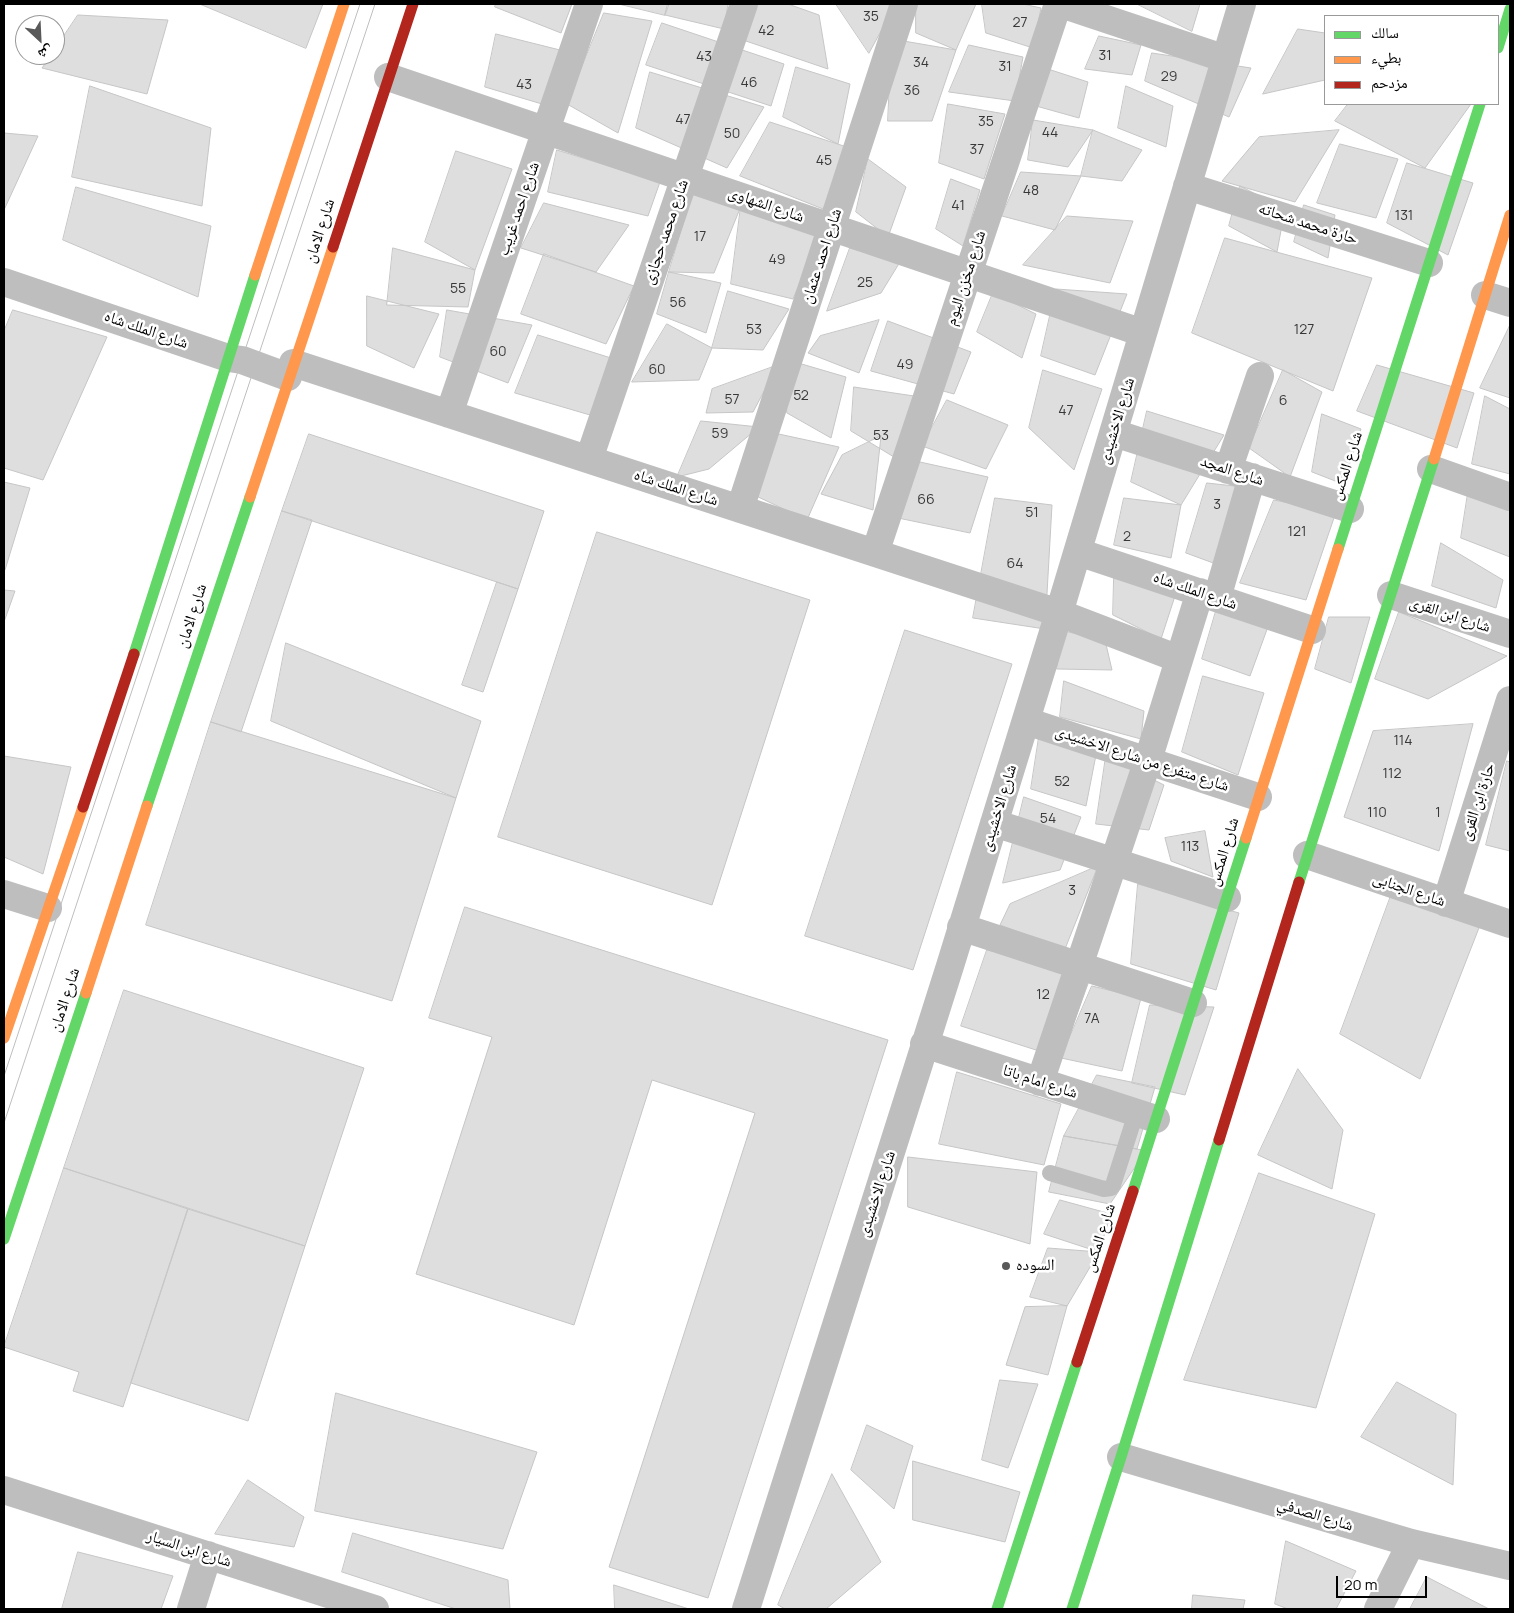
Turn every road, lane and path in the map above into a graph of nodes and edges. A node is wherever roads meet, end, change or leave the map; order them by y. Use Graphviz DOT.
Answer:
graph roads {
  1 [pos="344,4"];
  2 [pos="413,4"];
  3 [pos="588,4"];
  4 [pos="744,4"];
  5 [pos="904,4"];
  6 [pos="1059,4"];
  7 [pos="1242,4"];
  8 [pos="1510,9"];
  9 [pos="1499,45"];
  10 [pos="1226,59"];
  11 [pos="388,77"];
  12 [pos="1480,105"];
  13 [pos="546,130"];
  14 [pos="685,177"];
  15 [pos="1187,186"];
  16 [pos="1510,215"];
  17 [pos="831,227"];
  18 [pos="1429,263"];
  19 [pos="968,273"];
  20 [pos="4,282"];
  21 [pos="1485,294"];
  22 [pos="1510,303"];
  23 [pos="1144,332"];
  24 [pos="228,358"];
  25 [pos="291,370"];
  26 [pos="1260,376"];
  27 [pos="449,414"];
  28 [pos="1114,433"];
  29 [pos="589,460"];
  30 [pos="1431,469"];
  31 [pos="1240,473"];
  32 [pos="1510,497"];
  33 [pos="740,508"];
  34 [pos="1350,509"];
  35 [pos="1078,552"];
  36 [pos="875,553"];
  37 [pos="1208,595"];
  38 [pos="1391,595"];
  39 [pos="1059,613"];
  40 [pos="1312,630"];
  41 [pos="1510,634"];
  42 [pos="1179,659"];
  43 [pos="1510,700"];
  44 [pos="1026,721"];
  45 [pos="1148,760"];
  46 [pos="1258,797"];
  47 [pos="994,823"];
  48 [pos="1307,855"];
  49 [pos="1114,861"];
  50 [pos="4,894"];
  51 [pos="1227,898"];
  52 [pos="1446,903"];
  53 [pos="48,908"];
  54 [pos="1510,924"];
  55 [pos="961,927"];
  56 [pos="1079,966"];
  57 [pos="1193,1003"];
  58 [pos="4,1038"];
  59 [pos="924,1044"];
  60 [pos="1040,1082"];
  61 [pos="1146,1116"];
  62 [pos="1050,1173"];
  63 [pos="4,1239"];
  64 [pos="1121,1457"];
  65 [pos="4,1490"];
  66 [pos="1411,1543"];
  67 [pos="208,1555"];
  68 [pos="1510,1566"];
  69 [pos="330,1602"];
  70 [pos="191,1609"];
  71 [pos="375,1609"];
  72 [pos="746,1609"];
  73 [pos="997,1609"];
  74 [pos="1072,1609"];
  75 [pos="1378,1609"];
  1 -- 24 [label="main road"];
  2 -- 11 [label="main road, شارع الامان"];
  3 -- 13 [label="street, شارع احمد غريب"];
  4 -- 14 [label="street, شارع محمد حجازى"];
  5 -- 17 [label="street, شارع احمد عثمان"];
  6 -- 10 [label="street"];
  6 -- 19 [label="street, شارع مخزن اليوم"];
  7 -- 10 [label="street, شارع الاخشيدى"];
  8 -- 9 [label="main road"];
  10 -- 15 [label="street, شارع الاخشيدى"];
  11 -- 13 [label="street, شارع الشهاوى"];
  11 -- 25 [label="main road, شارع الامان"];
  12 -- 18 [label="main road, شارع المكس"];
  13 -- 14 [label="street, شارع الشهاوى"];
  13 -- 27 [label="street, شارع احمد غريب"];
  14 -- 17 [label="street, شارع الشهاوى"];
  14 -- 29 [label="street, شارع محمد حجازى"];
  15 -- 18 [label="street, حارة محمد شحاته"];
  15 -- 23 [label="street, شارع الاخشيدى"];
  16 -- 21 [label="main road"];
  17 -- 19 [label="street, شارع الشهاوى"];
  17 -- 33 [label="street, شارع احمد عثمان"];
  18 -- 34 [label="main road, شارع المكس"];
  19 -- 23 [label="street, شارع الشهاوى"];
  19 -- 36 [label="street, شارع مخزن اليوم"];
  20 -- 24 [label="street, شارع الملك شاه"];
  21 -- 22 [label="street"];
  21 -- 30 [label="main road"];
  23 -- 28 [label="street, شارع الاخشيدى"];
  24 -- 25 [label="street, شارع الملك شاه"];
  24 -- 53 [label="main road"];
  25 -- 27 [label="street, شارع الملك شاه"];
  25 -- 63 [label="main road, شارع الامان"];
  26 -- 31 [label="street"];
  27 -- 29 [label="street, شارع الملك شاه"];
  28 -- 31 [label="street, شارع المجد"];
  28 -- 35 [label="street, شارع الاخشيدى"];
  29 -- 33 [label="street, شارع الملك شاه"];
  30 -- 32 [label="street"];
  30 -- 38 [label="main road"];
  31 -- 34 [label="street, شارع المجد"];
  31 -- 37 [label="street"];
  33 -- 36 [label="street, شارع الملك شاه"];
  34 -- 40 [label="main road, شارع المكس"];
  35 -- 37 [label="street, شارع الملك شاه"];
  35 -- 39 [label="street, شارع الاخشيدى"];
  36 -- 39 [label="street, شارع الملك شاه"];
  37 -- 40 [label="street, شارع الملك شاه"];
  37 -- 42 [label="street"];
  38 -- 41 [label="street, شارع ابن القرى"];
  38 -- 48 [label="main road"];
  39 -- 42 [label="street, شارع الملك شاه"];
  39 -- 44 [label="street, شارع الاخشيدى"];
  40 -- 46 [label="main road, شارع المكس"];
  42 -- 45 [label="street"];
  43 -- 52 [label="street, حارة ابن القرى"];
  44 -- 45 [label="street, شارع متفرع من شارع الاخشيدى"];
  44 -- 47 [label="street, شارع الاخشيدى"];
  45 -- 46 [label="street, شارع متفرع من شارع الاخشيدى"];
  45 -- 49 [label="street"];
  46 -- 51 [label="main road, شارع المكس"];
  47 -- 49 [label="street"];
  47 -- 55 [label="street, شارع الاخشيدى"];
  48 -- 52 [label="street, شارع الجنابى"];
  48 -- 64 [label="main road"];
  49 -- 51 [label="street"];
  49 -- 56 [label="street"];
  50 -- 53 [label="street"];
  51 -- 57 [label="main road, شارع المكس"];
  52 -- 54 [label="street, شارع الجنابى"];
  53 -- 58 [label="main road"];
  55 -- 56 [label="street"];
  55 -- 59 [label="street, شارع الاخشيدى"];
  56 -- 57 [label="street"];
  56 -- 60 [label="street"];
  57 -- 61 [label="main road, شارع المكس"];
  59 -- 60 [label="street, شارع امام باتا"];
  59 -- 72 [label="street, شارع الاخشيدى"];
  60 -- 61 [label="street, شارع امام باتا"];
  61 -- 62 [label="lane"];
  61 -- 73 [label="main road, شارع المكس"];
  64 -- 66 [label="street, شارع الصدفي"];
  64 -- 74 [label="main road"];
  65 -- 67 [label="street, شارع ابن السيار"];
  66 -- 68 [label="street, شارع الصدفي"];
  66 -- 75 [label="street"];
  67 -- 69 [label="street, شارع ابن السيار"];
  67 -- 70 [label="street"];
  69 -- 71 [label="street, شارع ابن السيار"];
}
